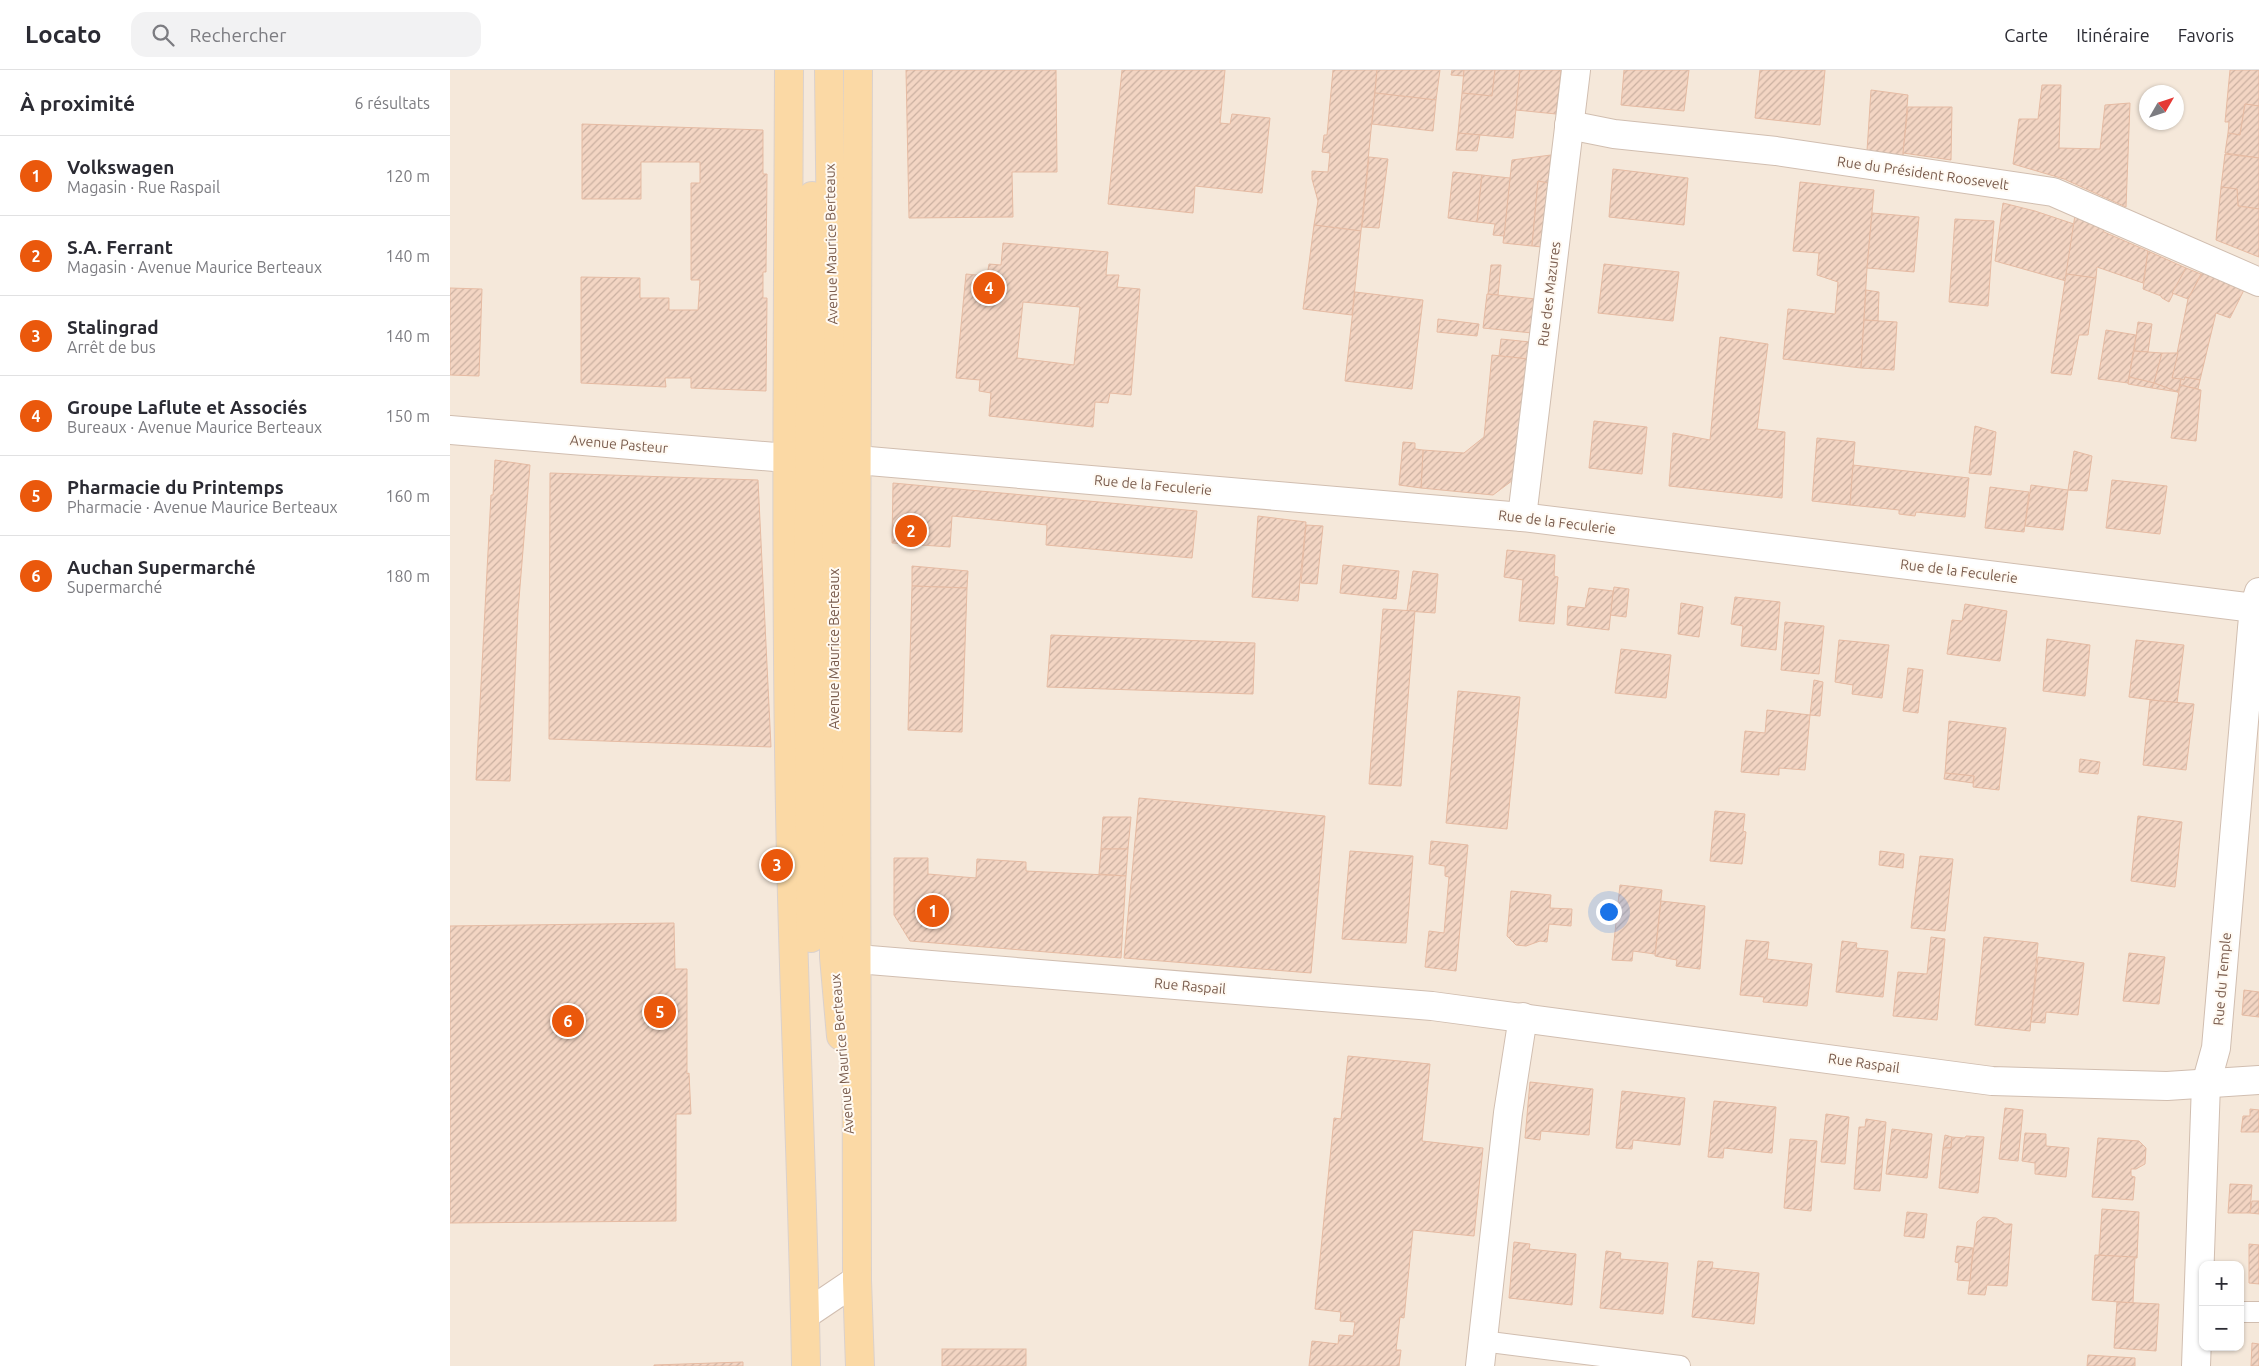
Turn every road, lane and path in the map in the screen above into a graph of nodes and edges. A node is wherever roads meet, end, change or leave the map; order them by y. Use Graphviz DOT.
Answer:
graph roads {
  1 [pos="789,70"];
  2 [pos="813,70"];
  3 [pos="829,70"];
  4 [pos="858,70"];
  5 [pos="1576,70"];
  6 [pos="1569,125"];
  7 [pos="2259,282"];
  8 [pos="450,430"];
  9 [pos="787,458"];
  10 [pos="857,460"];
  11 [pos="1522,517"];
  12 [pos="2256,600"];
  13 [pos="857,959"];
  14 [pos="1521,1030"];
  15 [pos="2259,1080"];
  16 [pos="2206,1084"];
  17 [pos="803,1211"];
  18 [pos="857,1227"];
  19 [pos="857,1280"];
  20 [pos="2200,1306"];
  21 [pos="2244,1312"];
  22 [pos="2259,1312"];
  23 [pos="805,1315"];
  24 [pos="2199,1325"];
  25 [pos="1481,1354"];
  26 [pos="806,1366"];
  27 [pos="860,1366"];
  28 [pos="1680,1366"];
  29 [pos="2196,1366"];
  1 -- 9 [label="main road, Avenue Maurice Berteaux"];
  2 -- 17 [label="main road, Avenue Maurice Berteaux"];
  3 -- 18 [label="main road, Avenue Maurice Berteaux"];
  4 -- 10 [label="main road, Avenue Maurice Berteaux"];
  5 -- 6 [label="street, Rue des Mazures"];
  6 -- 7 [label="street, Rue du Président Roosevelt"];
  6 -- 11 [label="street, Rue des Mazures"];
  8 -- 9 [label="street, Avenue Pasteur"];
  9 -- 17 [label="main road, Avenue Maurice Berteaux"];
  10 -- 11 [label="street, Rue de la Feculerie"];
  10 -- 13 [label="main road, Avenue Maurice Berteaux"];
  11 -- 12 [label="street, Rue de la Feculerie"];
  12 -- 16 [label="street, Rue du Temple"];
  13 -- 14 [label="street, Rue Raspail"];
  13 -- 18 [label="main road, Avenue Maurice Berteaux"];
  14 -- 16 [label="street, Rue Raspail"];
  14 -- 25 [label="street"];
  15 -- 16 [label="street, Rue Raspail"];
  16 -- 20 [label="street, Rue du Temple"];
  17 -- 23 [label="main road, Avenue Maurice Berteaux"];
  18 -- 19 [label="main road, Avenue Maurice Berteaux"];
  19 -- 23 [label="street"];
  19 -- 27 [label="main road, Avenue Maurice Berteaux"];
  21 -- 22 [label="lane"];
  23 -- 26 [label="main road, Avenue Maurice Berteaux"];
  24 -- 29 [label="street, Rue du Temple"];
  25 -- 28 [label="lane"];
}
